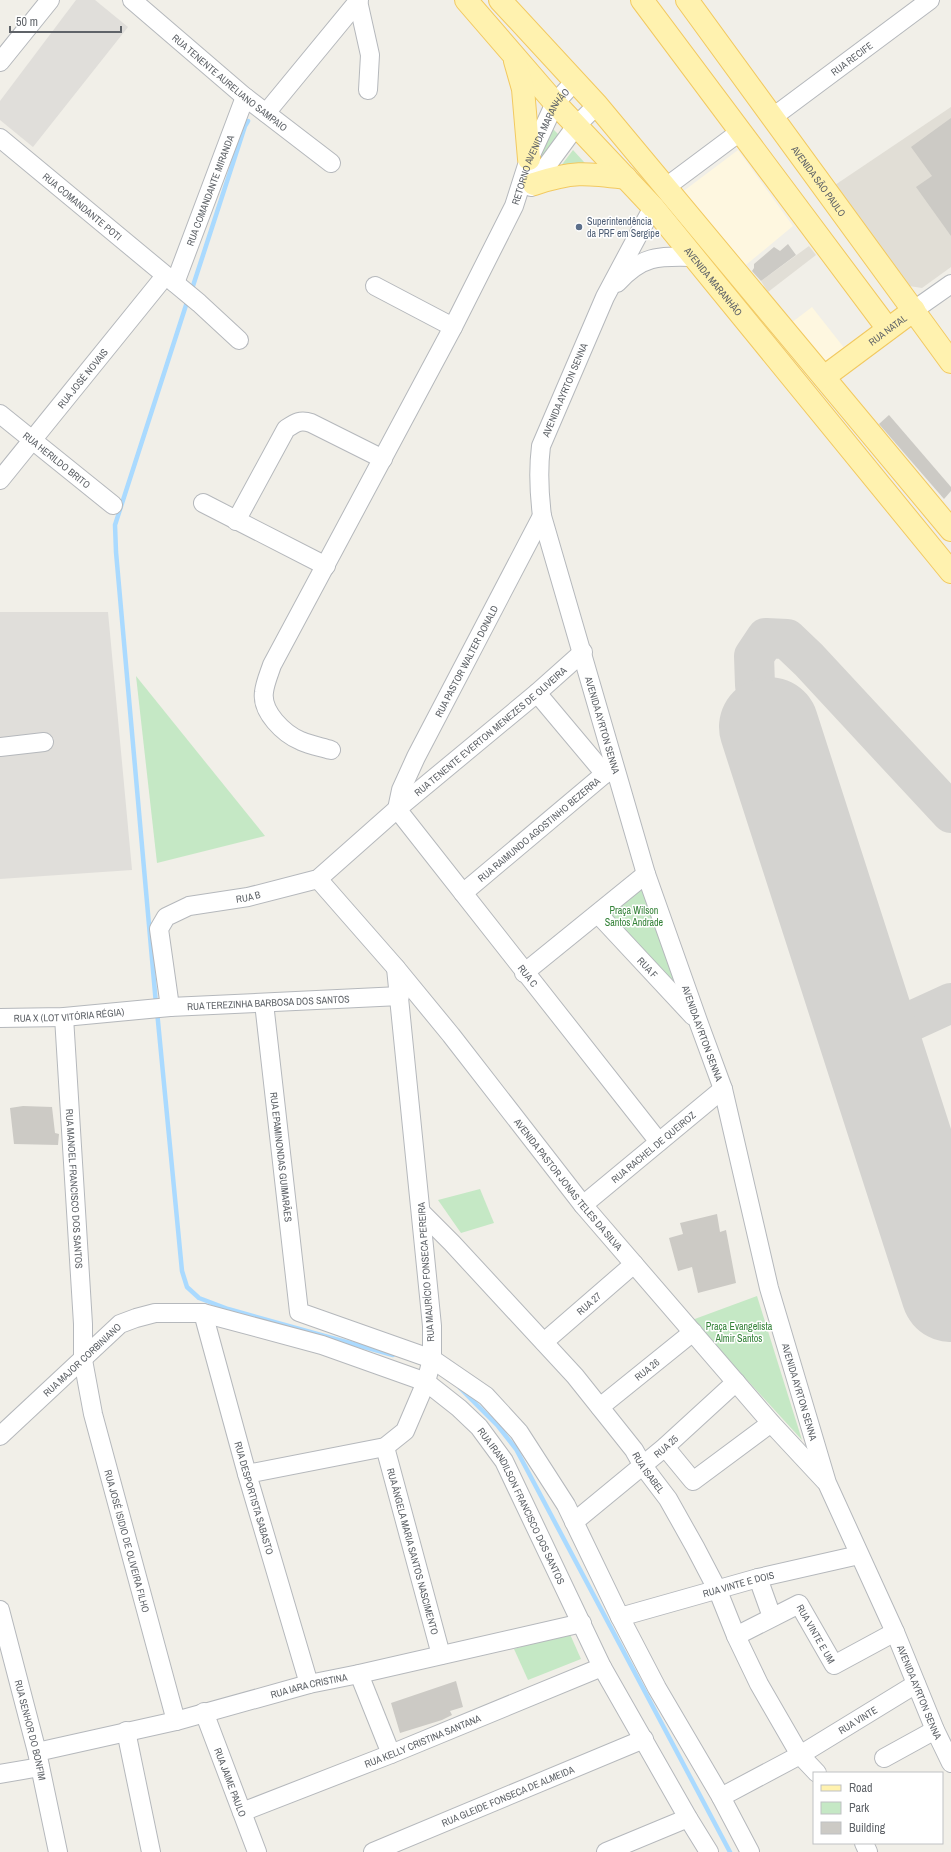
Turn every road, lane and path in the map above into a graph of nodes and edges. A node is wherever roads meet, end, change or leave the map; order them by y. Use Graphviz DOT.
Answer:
graph roads {
  1 [pos="50,0"];
  2 [pos="132,0"];
  3 [pos="358,0"];
  4 [pos="466,0"];
  5 [pos="500,0"];
  6 [pos="642,0"];
  7 [pos="687,0"];
  8 [pos="930,0"];
  9 [pos="513,54"];
  10 [pos="0,62"];
  11 [pos="575,81"];
  12 [pos="368,90"];
  13 [pos="245,97"];
  14 [pos="555,103"];
  15 [pos="597,105"];
  16 [pos="266,113"];
  17 [pos="773,117"];
  18 [pos="576,126"];
  19 [pos="741,131"];
  20 [pos="0,138"];
  21 [pos="529,159"];
  22 [pos="331,163"];
  23 [pos="626,178"];
  24 [pos="534,184"];
  25 [pos="666,187"];
  26 [pos="514,206"];
  27 [pos="653,207"];
  28 [pos="694,258"];
  29 [pos="170,280"];
  30 [pos="951,284"];
  31 [pos="374,286"];
  32 [pos="605,297"];
  33 [pos="914,310"];
  34 [pos="453,327"];
  35 [pos="888,329"];
  36 [pos="239,340"];
  37 [pos="951,362"];
  38 [pos="824,377"];
  39 [pos="0,414"];
  40 [pos="32,441"];
  41 [pos="383,459"];
  42 [pos="0,480"];
  43 [pos="204,503"];
  44 [pos="113,505"];
  45 [pos="542,516"];
  46 [pos="236,521"];
  47 [pos="951,530"];
  48 [pos="326,566"];
  49 [pos="951,572"];
  50 [pos="583,652"];
  51 [pos="537,693"];
  52 [pos="44,742"];
  53 [pos="0,747"];
  54 [pos="330,750"];
  55 [pos="609,770"];
  56 [pos="397,809"];
  57 [pos="646,874"];
  58 [pos="318,879"];
  59 [pos="463,893"];
  60 [pos="598,914"];
  61 [pos="396,968"];
  62 [pos="524,973"];
  63 [pos="400,996"];
  64 [pos="264,1003"];
  65 [pos="170,1007"];
  66 [pos="137,1010"];
  67 [pos="64,1017"];
  68 [pos="0,1018"];
  69 [pos="698,1021"];
  70 [pos="723,1089"];
  71 [pos="659,1142"];
  72 [pos="583,1205"];
  73 [pos="422,1212"];
  74 [pos="634,1264"];
  75 [pos="203,1312"];
  76 [pos="693,1332"];
  77 [pos="544,1342"];
  78 [pos="432,1359"];
  79 [pos="83,1360"];
  80 [pos="426,1382"];
  81 [pos="736,1382"];
  82 [pos="600,1406"];
  83 [pos="771,1423"];
  84 [pos="0,1436"];
  85 [pos="665,1446"];
  86 [pos="385,1447"];
  87 [pos="642,1466"];
  88 [pos="247,1474"];
  89 [pos="827,1484"];
  90 [pos="574,1522"];
  91 [pos="859,1555"];
  92 [pos="758,1578"];
  93 [pos="718,1590"];
  94 [pos="0,1610"];
  95 [pos="620,1617"];
  96 [pos="772,1617"];
  97 [pos="582,1623"];
  98 [pos="895,1632"];
  99 [pos="736,1636"];
  100 [pos="441,1655"];
  101 [pos="602,1667"];
  102 [pos="359,1674"];
  103 [pos="309,1684"];
  104 [pos="916,1684"];
  105 [pos="204,1712"];
  106 [pos="176,1721"];
  107 [pos="935,1730"];
  108 [pos="126,1731"];
  109 [pos="644,1740"];
  110 [pos="391,1754"];
  111 [pos="800,1755"];
  112 [pos="884,1758"];
  113 [pos="38,1759"];
  114 [pos="951,1763"];
  115 [pos="816,1772"];
  116 [pos="0,1774"];
  117 [pos="721,1798"];
  118 [pos="242,1812"];
  119 [pos="688,1818"];
  120 [pos="58,1852"];
  121 [pos="151,1852"];
  122 [pos="257,1852"];
  123 [pos="373,1852"];
  124 [pos="606,1852"];
  125 [pos="709,1852"];
  126 [pos="750,1852"];
  1 -- 10 [label="street"];
  2 -- 13 [label="street, RUA TENENTE AURELIANO SAMPAIO"];
  3 -- 12 [label="street"];
  3 -- 16 [label="street"];
  4 -- 9 [label="main road, AVENIDA MARANHÃO"];
  5 -- 11 [label="main road"];
  6 -- 19 [label="main road"];
  7 -- 17 [label="main road, AVENIDA SÃO PAULO"];
  8 -- 17 [label="street, RUA RECIFE"];
  9 -- 14 [label="main road, AVENIDA MARANHÃO"];
  9 -- 21 [label="main road"];
  11 -- 14 [label="street, RETORNO AVENIDA MARANHÃO"];
  11 -- 15 [label="main road"];
  13 -- 16 [label="street, RUA TENENTE AURELIANO SAMPAIO"];
  13 -- 29 [label="street, RUA COMANDANTE MIRANDA"];
  14 -- 18 [label="main road, AVENIDA MARANHÃO"];
  14 -- 21 [label="street, RETORNO AVENIDA MARANHÃO"];
  15 -- 18 [label="street, RETORNO AVENIDA MARANHÃO"];
  15 -- 25 [label="main road"];
  16 -- 22 [label="street, RUA TENENTE AURELIANO SAMPAIO"];
  17 -- 33 [label="main road, AVENIDA SÃO PAULO"];
  18 -- 23 [label="main road, AVENIDA MARANHÃO"];
  18 -- 24 [label="street, RETORNO AVENIDA MARANHÃO"];
  19 -- 25 [label="street"];
  19 -- 35 [label="main road"];
  20 -- 29 [label="street, RUA COMANDANTE POTI"];
  21 -- 26 [label="street, RETORNO AVENIDA MARANHÃO"];
  23 -- 24 [label="main road"];
  23 -- 27 [label="main road, AVENIDA MARANHÃO"];
  24 -- 26 [label="street, RETORNO AVENIDA MARANHÃO"];
  25 -- 38 [label="main road"];
  26 -- 34 [label="street"];
  27 -- 28 [label="main road, AVENIDA MARANHÃO"];
  27 -- 32 [label="street, AVENIDA AYRTON SENNA"];
  28 -- 32 [label="street, AVENIDA AYRTON SENNA"];
  28 -- 49 [label="main road, AVENIDA MARANHÃO"];
  29 -- 36 [label="street, RUA COMANDANTE POTI"];
  29 -- 40 [label="street, RUA JOSÉ NOVAIS"];
  30 -- 33 [label="street, RUA NATAL"];
  31 -- 34 [label="street"];
  32 -- 45 [label="street, AVENIDA AYRTON SENNA"];
  33 -- 35 [label="main road, RUA NATAL"];
  33 -- 37 [label="main road, AVENIDA SÃO PAULO"];
  34 -- 41 [label="street"];
  35 -- 38 [label="main road, RUA NATAL"];
  38 -- 47 [label="main road"];
  39 -- 40 [label="street, RUA HERILDO BRITO"];
  40 -- 42 [label="street, RUA JOSÉ NOVAIS"];
  40 -- 44 [label="street, RUA HERILDO BRITO"];
  41 -- 46 [label="street"];
  41 -- 48 [label="street"];
  43 -- 46 [label="street"];
  45 -- 50 [label="street, AVENIDA AYRTON SENNA"];
  45 -- 56 [label="street, RUA PASTOR WALTER DONALD"];
  46 -- 48 [label="street"];
  48 -- 54 [label="street"];
  50 -- 51 [label="street, RUA TENENTE EVERTON MENEZES DE OLIVEIRA"];
  50 -- 55 [label="street, AVENIDA AYRTON SENNA"];
  51 -- 55 [label="street"];
  51 -- 56 [label="street, RUA TENENTE EVERTON MENEZES DE OLIVEIRA"];
  52 -- 53 [label="street"];
  55 -- 57 [label="street, AVENIDA AYRTON SENNA"];
  55 -- 59 [label="street, RUA RAIMUNDO AGOSTINHO BEZERRA"];
  56 -- 58 [label="street, RUA B"];
  56 -- 59 [label="street, RUA C"];
  57 -- 60 [label="street"];
  57 -- 69 [label="street, AVENIDA AYRTON SENNA"];
  58 -- 61 [label="street, AVENIDA PASTOR JONAS TELES DA SILVA"];
  58 -- 65 [label="street, RUA B"];
  59 -- 62 [label="street, RUA C"];
  60 -- 62 [label="street"];
  60 -- 69 [label="street, RUA F"];
  61 -- 63 [label="street, RUA MAURÍCIO FONSECA PEREIRA"];
  61 -- 72 [label="street, AVENIDA PASTOR JONAS TELES DA SILVA"];
  62 -- 71 [label="street, RUA C"];
  63 -- 64 [label="street, RUA TEREZINHA BARBOSA DOS SANTOS"];
  63 -- 73 [label="street, RUA MAURÍCIO FONSECA PEREIRA"];
  64 -- 65 [label="street, RUA TEREZINHA BARBOSA DOS SANTOS"];
  64 -- 78 [label="street, RUA EPAMINONDAS GUIMARÃES"];
  65 -- 66 [label="street, RUA TEREZINHA BARBOSA DOS SANTOS"];
  66 -- 67 [label="street, RUA X (LOT VITÓRIA RÉGIA)"];
  67 -- 68 [label="street, RUA X (LOT VITÓRIA RÉGIA)"];
  67 -- 79 [label="street, RUA MANOEL FRANCISCO DOS SANTOS"];
  69 -- 70 [label="street, AVENIDA AYRTON SENNA"];
  70 -- 71 [label="street, RUA RACHEL DE QUEIROZ"];
  70 -- 89 [label="street, AVENIDA AYRTON SENNA"];
  71 -- 72 [label="street, RUA RACHEL DE QUEIROZ"];
  72 -- 74 [label="street, AVENIDA PASTOR JONAS TELES DA SILVA"];
  73 -- 77 [label="street, RUA ISABEL"];
  73 -- 78 [label="street, RUA MAURÍCIO FONSECA PEREIRA"];
  74 -- 76 [label="street, AVENIDA PASTOR JONAS TELES DA SILVA"];
  74 -- 77 [label="street, RUA 27"];
  75 -- 79 [label="street, RUA MAJOR CORBINIANO"];
  75 -- 80 [label="street, RUA IRANDILSON FRANCISCO DOS SANTOS"];
  75 -- 88 [label="street, RUA DESPORTISTA SABASTO"];
  76 -- 81 [label="street, AVENIDA PASTOR JONAS TELES DA SILVA"];
  76 -- 82 [label="street, RUA 26"];
  77 -- 82 [label="street, RUA ISABEL"];
  78 -- 80 [label="street, RUA MAURÍCIO FONSECA PEREIRA"];
  78 -- 90 [label="street"];
  79 -- 84 [label="street, RUA MAJOR CORBINIANO"];
  79 -- 106 [label="street, RUA JOSÉ ISIDIO DE OLIVEIRA FILHO"];
  80 -- 86 [label="street, RUA MAURÍCIO FONSECA PEREIRA"];
  80 -- 97 [label="street, RUA IRANDILSON FRANCISCO DOS SANTOS"];
  81 -- 83 [label="street, AVENIDA PASTOR JONAS TELES DA SILVA"];
  81 -- 85 [label="street, RUA 25"];
  82 -- 87 [label="street, RUA ISABEL"];
  83 -- 85 [label="street"];
  83 -- 89 [label="street, AVENIDA PASTOR JONAS TELES DA SILVA"];
  85 -- 87 [label="street, RUA 25"];
  86 -- 88 [label="street, RUA MAURÍCIO FONSECA PEREIRA"];
  86 -- 100 [label="street, RUA ÂNGELA MARIA SANTOS NASCIMENTO"];
  87 -- 90 [label="street, RUA 25"];
  87 -- 93 [label="street, RUA ISABEL"];
  88 -- 103 [label="street, RUA DESPORTISTA SABASTO"];
  89 -- 91 [label="street, AVENIDA AYRTON SENNA"];
  90 -- 95 [label="street"];
  91 -- 92 [label="street, RUA VINTE E DOIS"];
  91 -- 98 [label="street, AVENIDA AYRTON SENNA"];
  92 -- 93 [label="street, RUA VINTE E DOIS"];
  92 -- 96 [label="street"];
  93 -- 95 [label="street, RUA VINTE E DOIS"];
  93 -- 99 [label="street, RUA ISABEL"];
  94 -- 113 [label="street, RUA SENHOR DO BONFIM"];
  95 -- 117 [label="street"];
  96 -- 98 [label="street, RUA VINTE E UM"];
  96 -- 99 [label="street, RUA VINTE E UM"];
  97 -- 100 [label="street, RUA IARA CRISTINA"];
  97 -- 101 [label="street, RUA IRANDILSON FRANCISCO DOS SANTOS"];
  98 -- 104 [label="street, AVENIDA AYRTON SENNA"];
  99 -- 111 [label="street, RUA ISABEL"];
  100 -- 102 [label="street, RUA IARA CRISTINA"];
  101 -- 109 [label="street, RUA IRANDILSON FRANCISCO DOS SANTOS"];
  101 -- 110 [label="street, RUA KELLY CRISTINA SANTANA"];
  102 -- 103 [label="street, RUA IARA CRISTINA"];
  102 -- 110 [label="street"];
  103 -- 105 [label="street, RUA IARA CRISTINA"];
  104 -- 107 [label="street, AVENIDA AYRTON SENNA"];
  104 -- 111 [label="street, RUA VINTE"];
  105 -- 106 [label="street, RUA IARA CRISTINA"];
  105 -- 118 [label="street, RUA JAIME PAULO"];
  106 -- 108 [label="street, RUA IARA CRISTINA"];
  107 -- 112 [label="street"];
  107 -- 114 [label="street, AVENIDA AYRTON SENNA"];
  108 -- 113 [label="street, RUA IARA CRISTINA"];
  108 -- 121 [label="street"];
  109 -- 119 [label="street, RUA IRANDILSON FRANCISCO DOS SANTOS"];
  109 -- 123 [label="street, RUA GLEIDE FONSECA DE ALMEIDA"];
  110 -- 118 [label="street, RUA KELLY CRISTINA SANTANA"];
  111 -- 115 [label="street, RUA ISABEL"];
  111 -- 117 [label="street, RUA VINTE"];
  113 -- 116 [label="street, RUA IARA CRISTINA"];
  113 -- 120 [label="street, RUA SENHOR DO BONFIM"];
  117 -- 126 [label="street"];
  118 -- 122 [label="street, RUA JAIME PAULO"];
  119 -- 124 [label="street"];
  119 -- 125 [label="street, RUA IRANDILSON FRANCISCO DOS SANTOS"];
}
